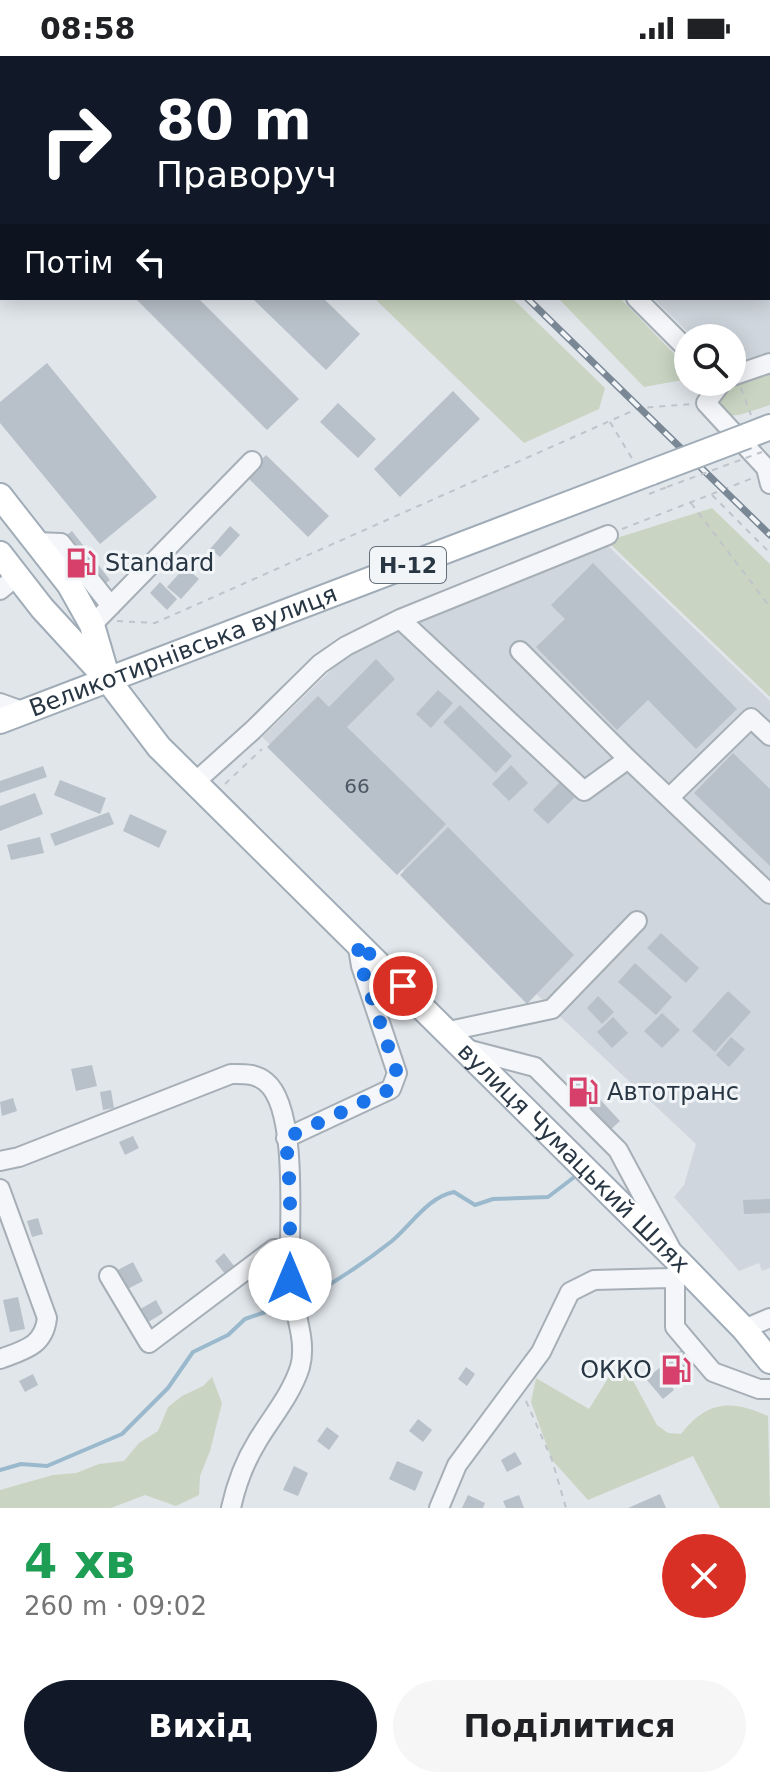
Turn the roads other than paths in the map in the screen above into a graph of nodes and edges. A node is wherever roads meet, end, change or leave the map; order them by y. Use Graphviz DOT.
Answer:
graph roads {
  1 [pos="638,300"];
  2 [pos="674,336"];
  3 [pos="770,363"];
  4 [pos="746,372"];
  5 [pos="713,396"];
  6 [pos="761,451"];
  7 [pos="252,461"];
  8 [pos="0,496"];
  9 [pos="608,535"];
  10 [pos="36,542"];
  11 [pos="6,571"];
  12 [pos="104,617"];
  13 [pos="400,619"];
  14 [pos="520,651"];
  15 [pos="108,680"];
  16 [pos="0,703"];
  17 [pos="25,712"];
  18 [pos="0,721"];
  19 [pos="770,736"];
  20 [pos="628,759"];
  21 [pos="200,777"];
  22 [pos="669,798"];
  23 [pos="770,894"];
  24 [pos="637,921"];
  25 [pos="357,942"];
  26 [pos="449,1031"];
  27 [pos="466,1049"];
  28 [pos="286,1138"];
  29 [pos="0,1161"];
  30 [pos="0,1189"];
  31 [pos="290,1250"];
  32 [pos="680,1268"];
  33 [pos="109,1276"];
  34 [pos="770,1318"];
  35 [pos="744,1329"];
  36 [pos="0,1359"];
  37 [pos="770,1361"];
  38 [pos="770,1389"];
  39 [pos="231,1508"];
  40 [pos="439,1508"];
  1 -- 2 [label="street"];
  3 -- 4 [label="street"];
  5 -- 6 [label="street"];
  6 -- 15 [label="main road, Великотирнівська вулиця / Н-12, bridge"];
  7 -- 12 [label="street"];
  8 -- 10 [label="main road, вулиця Чумацький Шлях"];
  9 -- 13 [label="street"];
  10 -- 11 [label="main road"];
  10 -- 12 [label="main road, вулиця Чумацький Шлях"];
  11 -- 15 [label="main road, вулиця Чумацький Шлях"];
  12 -- 15 [label="main road, вулиця Чумацький Шлях"];
  13 -- 20 [label="street"];
  13 -- 21 [label="street"];
  14 -- 20 [label="street"];
  15 -- 17 [label="main road, Великотирнівська вулиця"];
  15 -- 21 [label="main road, вулиця Чумацький Шлях"];
  16 -- 17 [label="street"];
  17 -- 18 [label="main road, Великотирнівська вулиця"];
  19 -- 22 [label="street"];
  20 -- 22 [label="street"];
  21 -- 25 [label="main road, вулиця Чумацький Шлях"];
  22 -- 23 [label="street"];
  24 -- 26 [label="street"];
  25 -- 26 [label="main road, вулиця Чумацький Шлях"];
  25 -- 28 [label="street"];
  26 -- 27 [label="main road, вулиця Чумацький Шлях"];
  27 -- 32 [label="main road, вулиця Чумацький Шлях"];
  27 -- 32 [label="street"];
  28 -- 29 [label="street"];
  28 -- 31 [label="street"];
  30 -- 36 [label="street"];
  31 -- 33 [label="street"];
  31 -- 39 [label="street"];
  32 -- 35 [label="main road, вулиця Чумацький Шлях"];
  32 -- 38 [label="street"];
  32 -- 40 [label="street"];
  34 -- 35 [label="street"];
  35 -- 37 [label="main road, вулиця Чумацький Шлях"];
}
